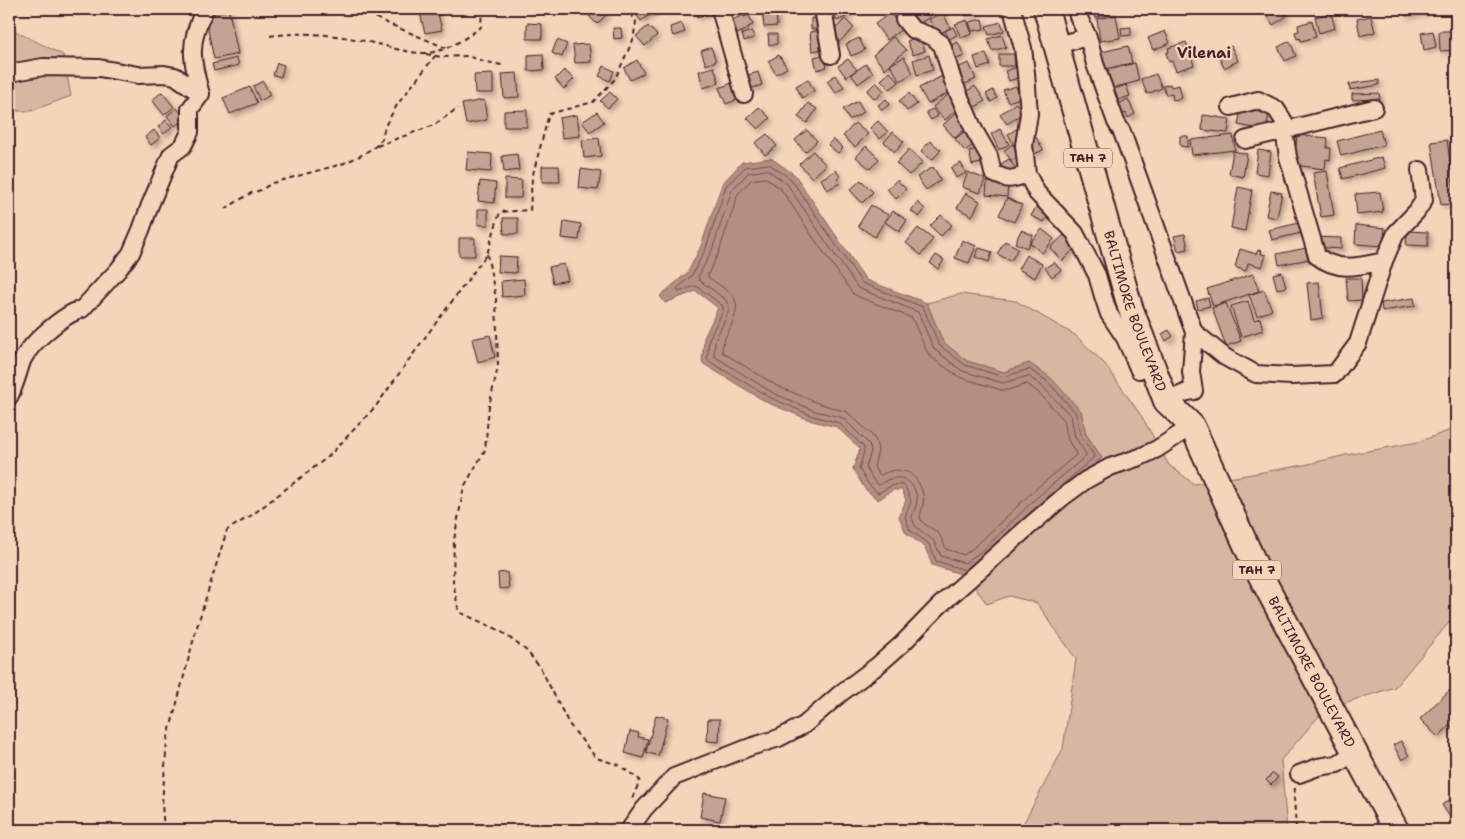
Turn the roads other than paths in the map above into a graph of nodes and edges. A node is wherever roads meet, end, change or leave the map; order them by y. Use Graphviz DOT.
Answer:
graph roads {
  1 [pos="205,9"];
  2 [pos="720,9"];
  3 [pos="823,9"];
  4 [pos="905,9"];
  5 [pos="1012,9"];
  6 [pos="1046,9"];
  7 [pos="1076,9"];
  8 [pos="1088,37"];
  9 [pos="1056,45"];
  10 [pos="831,55"];
  11 [pos="9,74"];
  12 [pos="201,94"];
  13 [pos="744,94"];
  14 [pos="1231,107"];
  15 [pos="1374,108"];
  16 [pos="1284,130"];
  17 [pos="1245,140"];
  18 [pos="1420,170"];
  19 [pos="1028,174"];
  20 [pos="1384,261"];
  21 [pos="1194,332"];
  22 [pos="1139,370"];
  23 [pos="9,397"];
  24 [pos="1166,401"];
  25 [pos="1192,426"];
  26 [pos="1354,753"];
  27 [pos="1299,774"];
  28 [pos="629,830"];
  29 [pos="1396,830"];
  1 -- 12 [label="street"];
  2 -- 13 [label="street"];
  3 -- 10 [label="street"];
  4 -- 19 [label="street"];
  5 -- 19 [label="street"];
  6 -- 9 [label="highway, BALTIMORE BOULEVARD / TAH 7"];
  7 -- 8 [label="street"];
  8 -- 9 [label="street"];
  8 -- 21 [label="street"];
  9 -- 24 [label="highway, BALTIMORE BOULEVARD / TAH 7"];
  11 -- 12 [label="street"];
  12 -- 23 [label="street"];
  14 -- 16 [label="street"];
  15 -- 16 [label="street"];
  16 -- 17 [label="street"];
  16 -- 20 [label="street"];
  18 -- 20 [label="street"];
  19 -- 22 [label="street"];
  20 -- 21 [label="street"];
  21 -- 24 [label="street"];
  24 -- 25 [label="highway, BALTIMORE BOULEVARD / TAH 7"];
  25 -- 26 [label="highway, BALTIMORE BOULEVARD / TAH 7"];
  25 -- 28 [label="street"];
  26 -- 27 [label="street"];
  26 -- 29 [label="highway, BALTIMORE BOULEVARD / TAH 7"];
}
